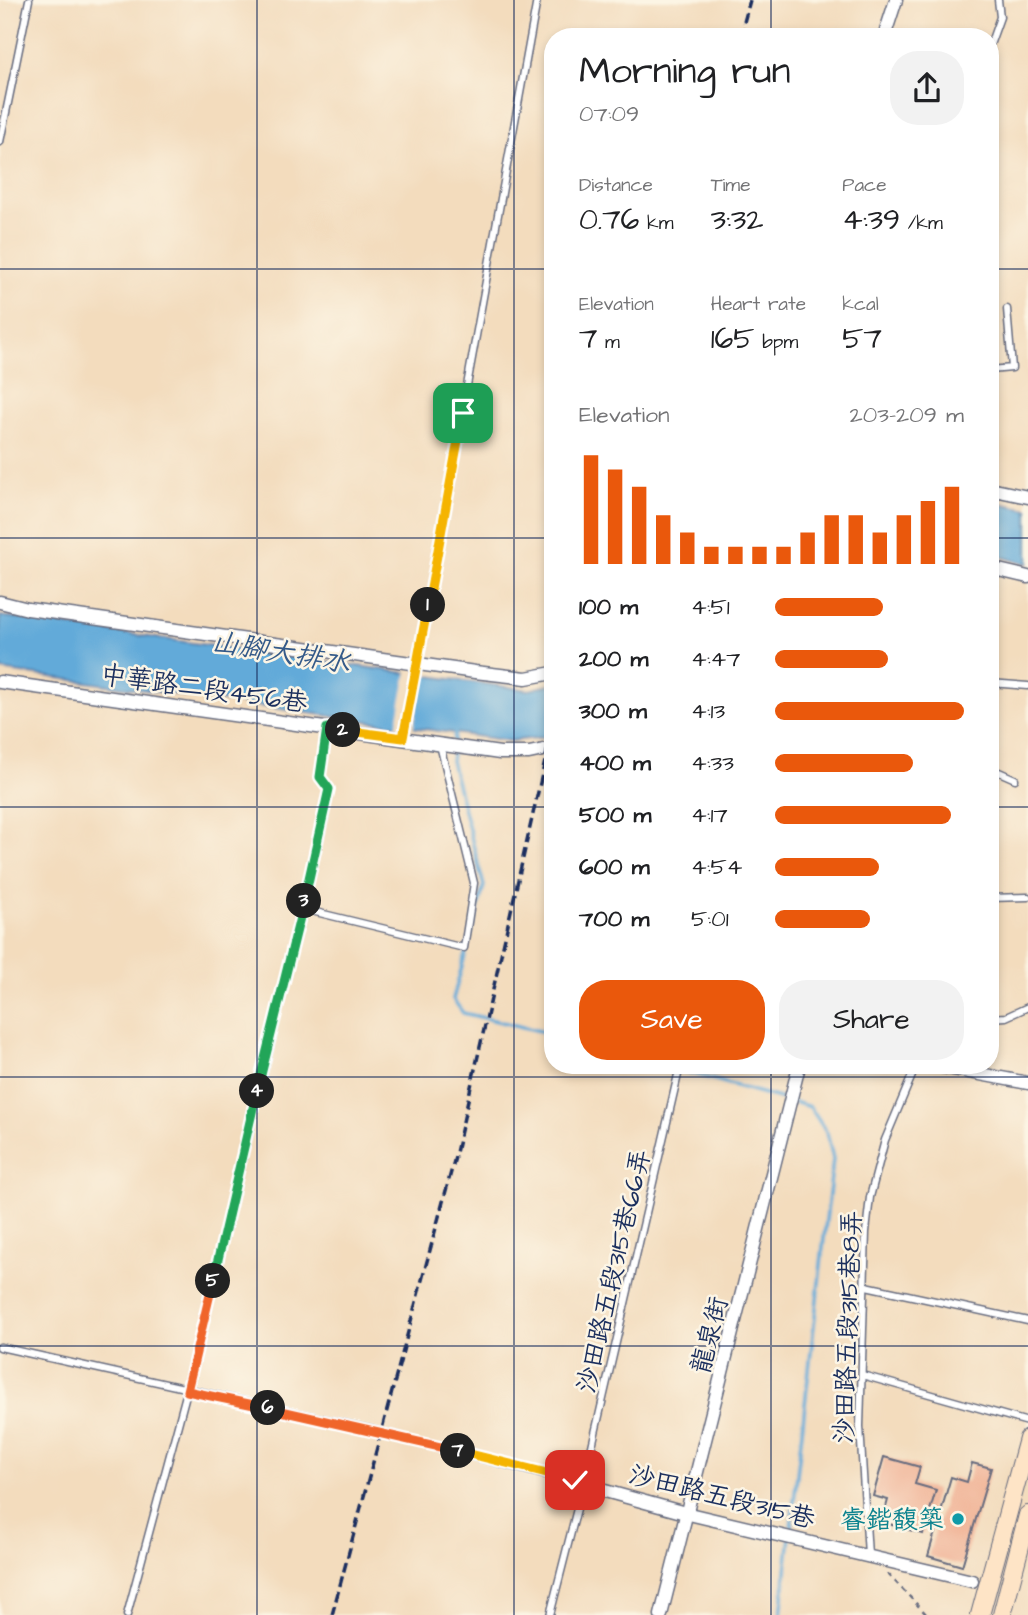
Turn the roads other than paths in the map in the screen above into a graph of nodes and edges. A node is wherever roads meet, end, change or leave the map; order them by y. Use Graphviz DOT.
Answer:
graph roads {
  1 [pos="29,0"];
  2 [pos="537,0"];
  3 [pos="895,0"];
  4 [pos="998,0"];
  5 [pos="887,28"];
  6 [pos="996,28"];
  7 [pos="0,142"];
  8 [pos="1006,309"];
  9 [pos="999,369"];
  10 [pos="999,491"];
  11 [pos="1028,496"];
  12 [pos="999,570"];
  13 [pos="1028,577"];
  14 [pos="0,602"];
  15 [pos="417,664"];
  16 [pos="544,675"];
  17 [pos="0,682"];
  18 [pos="999,684"];
  19 [pos="1028,686"];
  20 [pos="327,728"];
  21 [pos="403,738"];
  22 [pos="440,743"];
  23 [pos="544,749"];
  24 [pos="999,772"];
  25 [pos="1016,779"];
  26 [pos="1028,897"];
  27 [pos="999,898"];
  28 [pos="303,909"];
  29 [pos="1028,1007"];
  30 [pos="999,1017"];
  31 [pos="678,1074"];
  32 [pos="797,1074"];
  33 [pos="913,1074"];
  34 [pos="980,1074"];
  35 [pos="1028,1083"];
  36 [pos="866,1286"];
  37 [pos="1028,1321"];
  38 [pos="0,1347"];
  39 [pos="862,1374"];
  40 [pos="187,1391"];
  41 [pos="1028,1422"];
  42 [pos="1028,1439"];
  43 [pos="583,1485"];
  44 [pos="689,1514"];
  45 [pos="1028,1515"];
  46 [pos="1017,1551"];
  47 [pos="870,1556"];
  48 [pos="982,1586"];
  49 [pos="127,1615"];
  50 [pos="550,1615"];
  51 [pos="661,1615"];
  52 [pos="974,1615"];
  53 [pos="980,1615"];
  54 [pos="987,1615"];
  55 [pos="997,1615"];
  56 [pos="1002,1615"];
  57 [pos="1010,1615"];
  1 -- 7 [label="lane"];
  2 -- 15 [label="lane"];
  3 -- 5 [label="street"];
  4 -- 6 [label="lane"];
  8 -- 9 [label="lane"];
  10 -- 11 [label="street"];
  12 -- 13 [label="street"];
  14 -- 15 [label="street"];
  15 -- 16 [label="street"];
  15 -- 21 [label="lane"];
  17 -- 20 [label="street, 中華路二段456巷"];
  18 -- 19 [label="lane"];
  20 -- 21 [label="street, 中華路二段456巷"];
  20 -- 28 [label="lane"];
  21 -- 22 [label="street, 中華路二段456巷"];
  22 -- 23 [label="street, 中華路二段456巷"];
  22 -- 28 [label="lane"];
  24 -- 25 [label="lane"];
  26 -- 27 [label="lane"];
  28 -- 40 [label="lane"];
  29 -- 30 [label="lane"];
  31 -- 43 [label="lane, 沙田路五段315巷66弄"];
  32 -- 44 [label="street, 龍泉街"];
  33 -- 36 [label="lane, 沙田路五段315巷8弄"];
  34 -- 35 [label="street"];
  36 -- 37 [label="lane"];
  36 -- 39 [label="lane, 沙田路五段315巷8弄"];
  38 -- 40 [label="lane"];
  39 -- 41 [label="lane"];
  39 -- 47 [label="lane, 沙田路五段315巷8弄"];
  40 -- 43 [label="lane"];
  40 -- 49 [label="lane"];
  42 -- 48 [label="street"];
  43 -- 44 [label="street, 沙田路五段315巷"];
  43 -- 50 [label="lane, 沙田路五段315巷66弄"];
  44 -- 47 [label="street, 沙田路五段315巷"];
  44 -- 51 [label="street, 龍泉街"];
  45 -- 46 [label="street"];
  46 -- 56 [label="street"];
  46 -- 57 [label="street"];
  47 -- 48 [label="street, 沙田路五段315巷"];
  48 -- 52 [label="street"];
  48 -- 53 [label="street"];
  48 -- 54 [label="street"];
  48 -- 55 [label="street"];
}
